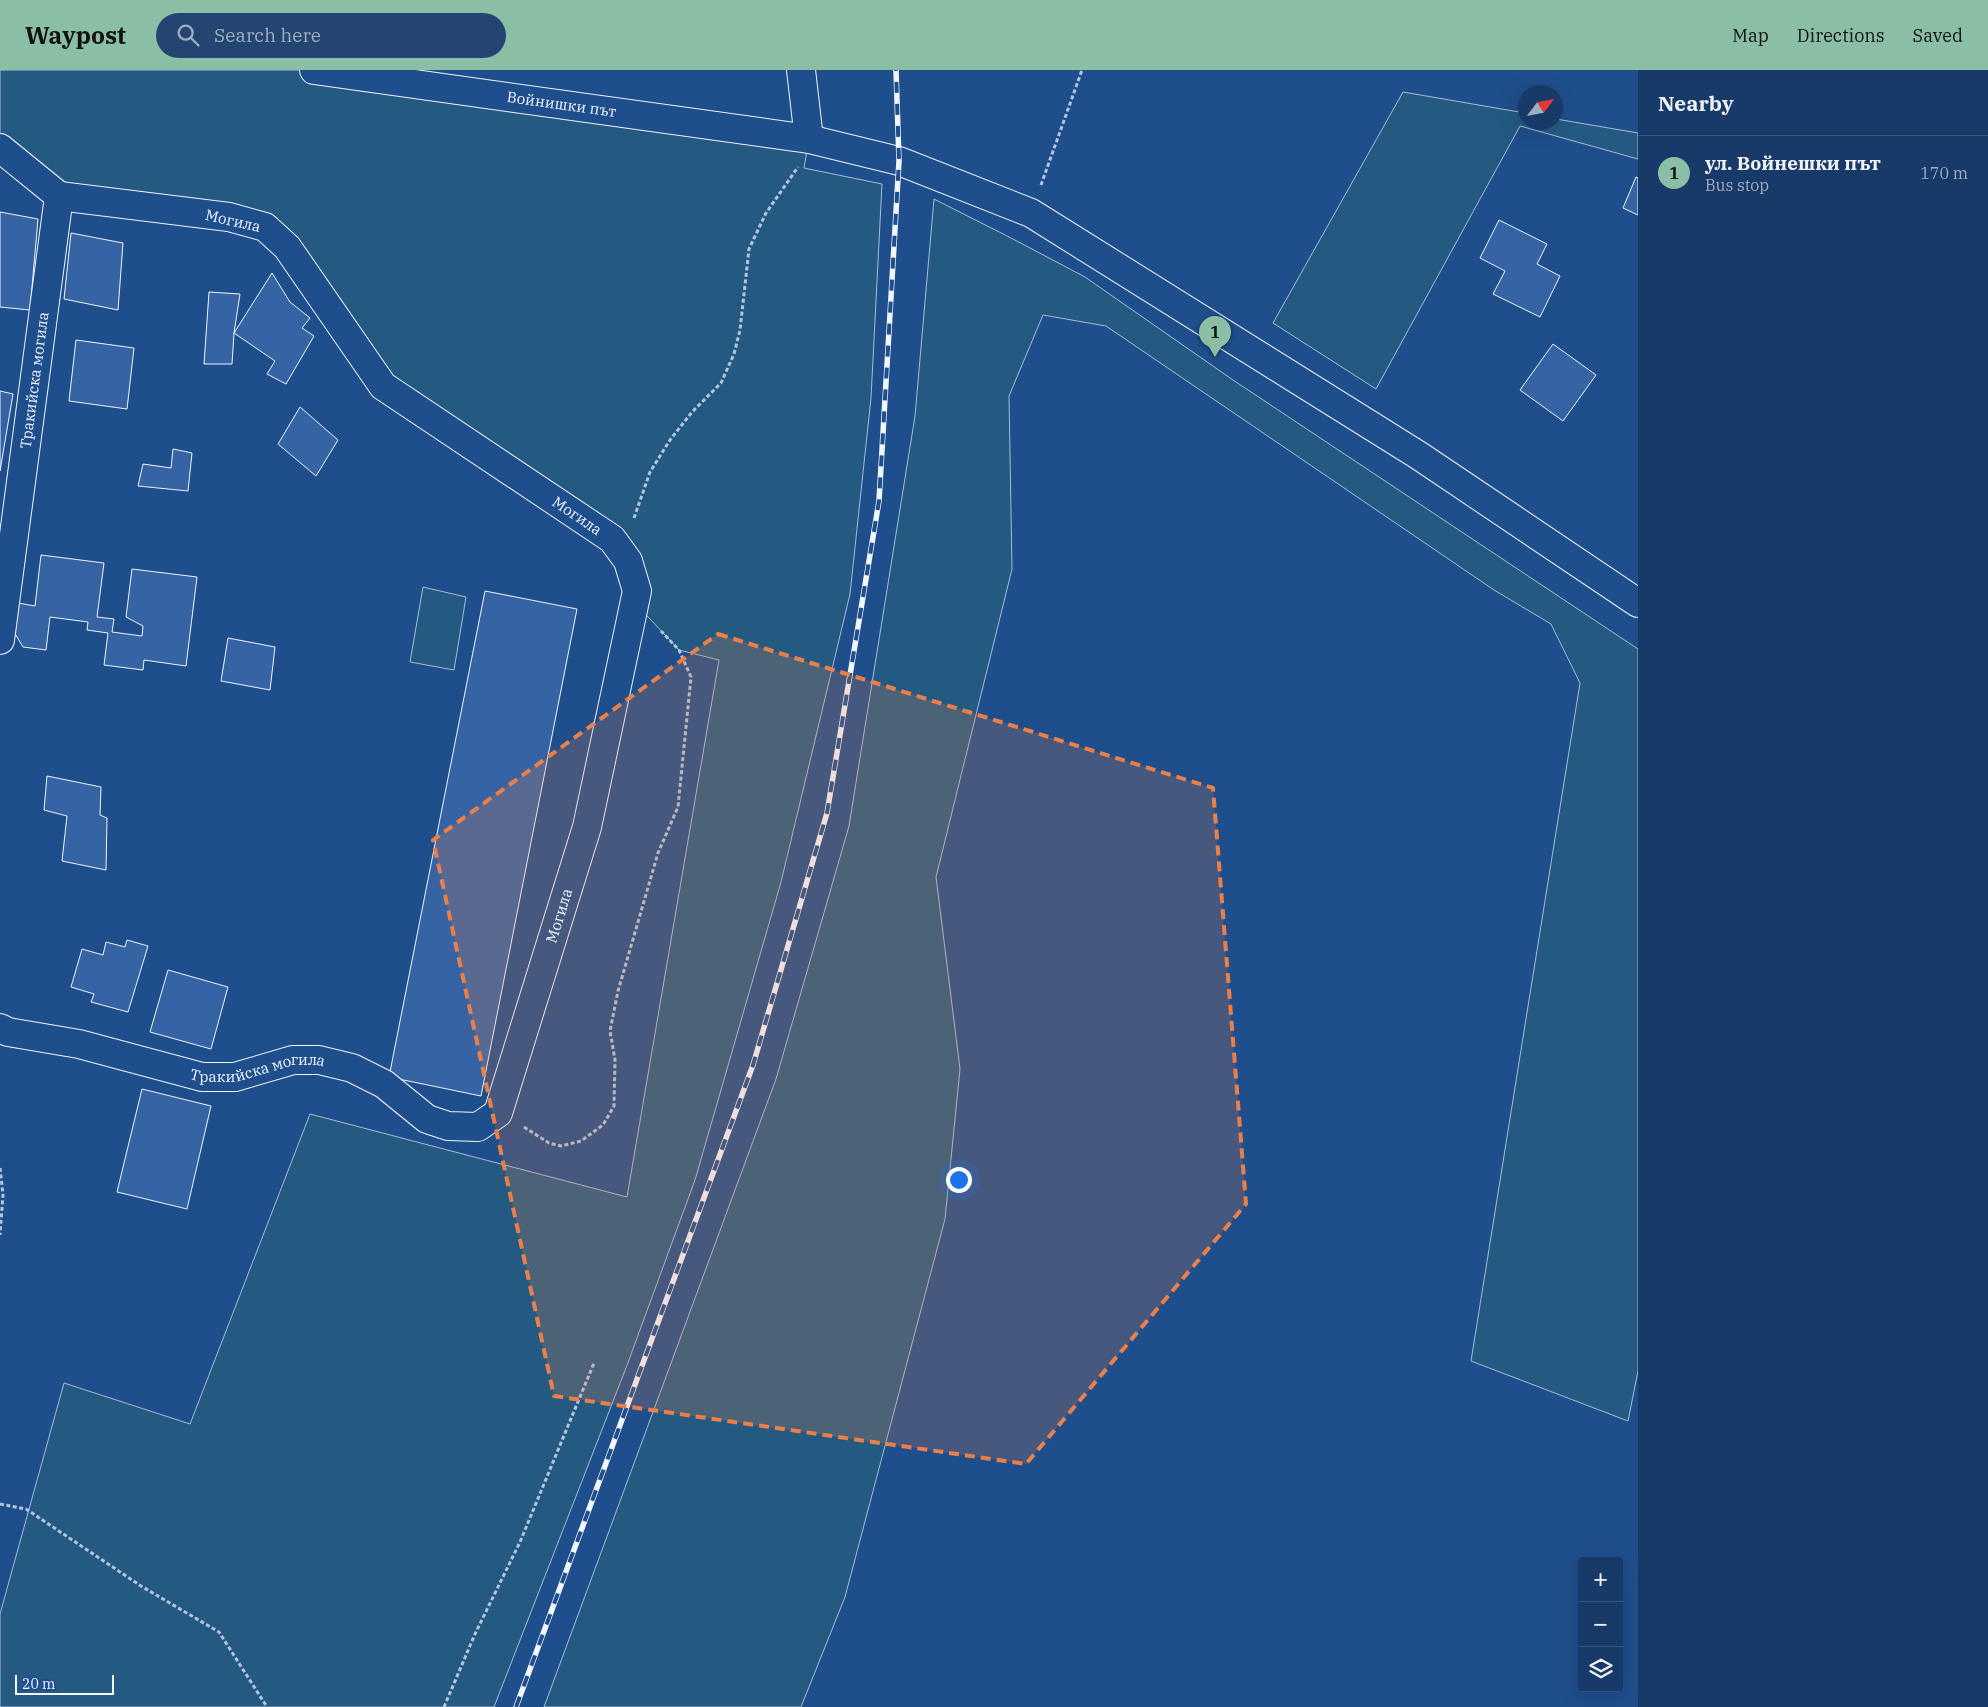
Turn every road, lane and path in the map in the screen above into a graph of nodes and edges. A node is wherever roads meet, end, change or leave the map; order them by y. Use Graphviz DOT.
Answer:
graph roads {
  1 [pos="314,70"];
  2 [pos="801,70"];
  3 [pos="1082,70"];
  4 [pos="809,139"];
  5 [pos="0,148"];
  6 [pos="59,196"];
  7 [pos="1031,213"];
  8 [pos="622,551"];
  9 [pos="635,603"];
  10 [pos="1638,603"];
  11 [pos="0,640"];
  12 [pos="0,1028"];
  13 [pos="498,1113"];
  14 [pos="0,1168"];
  15 [pos="0,1235"];
  16 [pos="594,1363"];
  17 [pos="0,1504"];
  18 [pos="267,1707"];
  19 [pos="444,1707"];
  1 -- 4 [label="street, Войнишки път"];
  2 -- 4 [label="street"];
  3 -- 7 [label="path"];
  4 -- 7 [label="street, Войнишки път"];
  4 -- 8 [label="path"];
  5 -- 6 [label="street"];
  6 -- 8 [label="street, Могила"];
  6 -- 11 [label="street, Тракийска могила"];
  7 -- 10 [label="street, Войнишки път"];
  8 -- 9 [label="street, Могила"];
  9 -- 13 [label="street, Могила"];
  9 -- 13 [label="path"];
  12 -- 13 [label="street, Тракийска могила"];
  14 -- 15 [label="path"];
  16 -- 19 [label="path"];
  17 -- 18 [label="path"];
}
